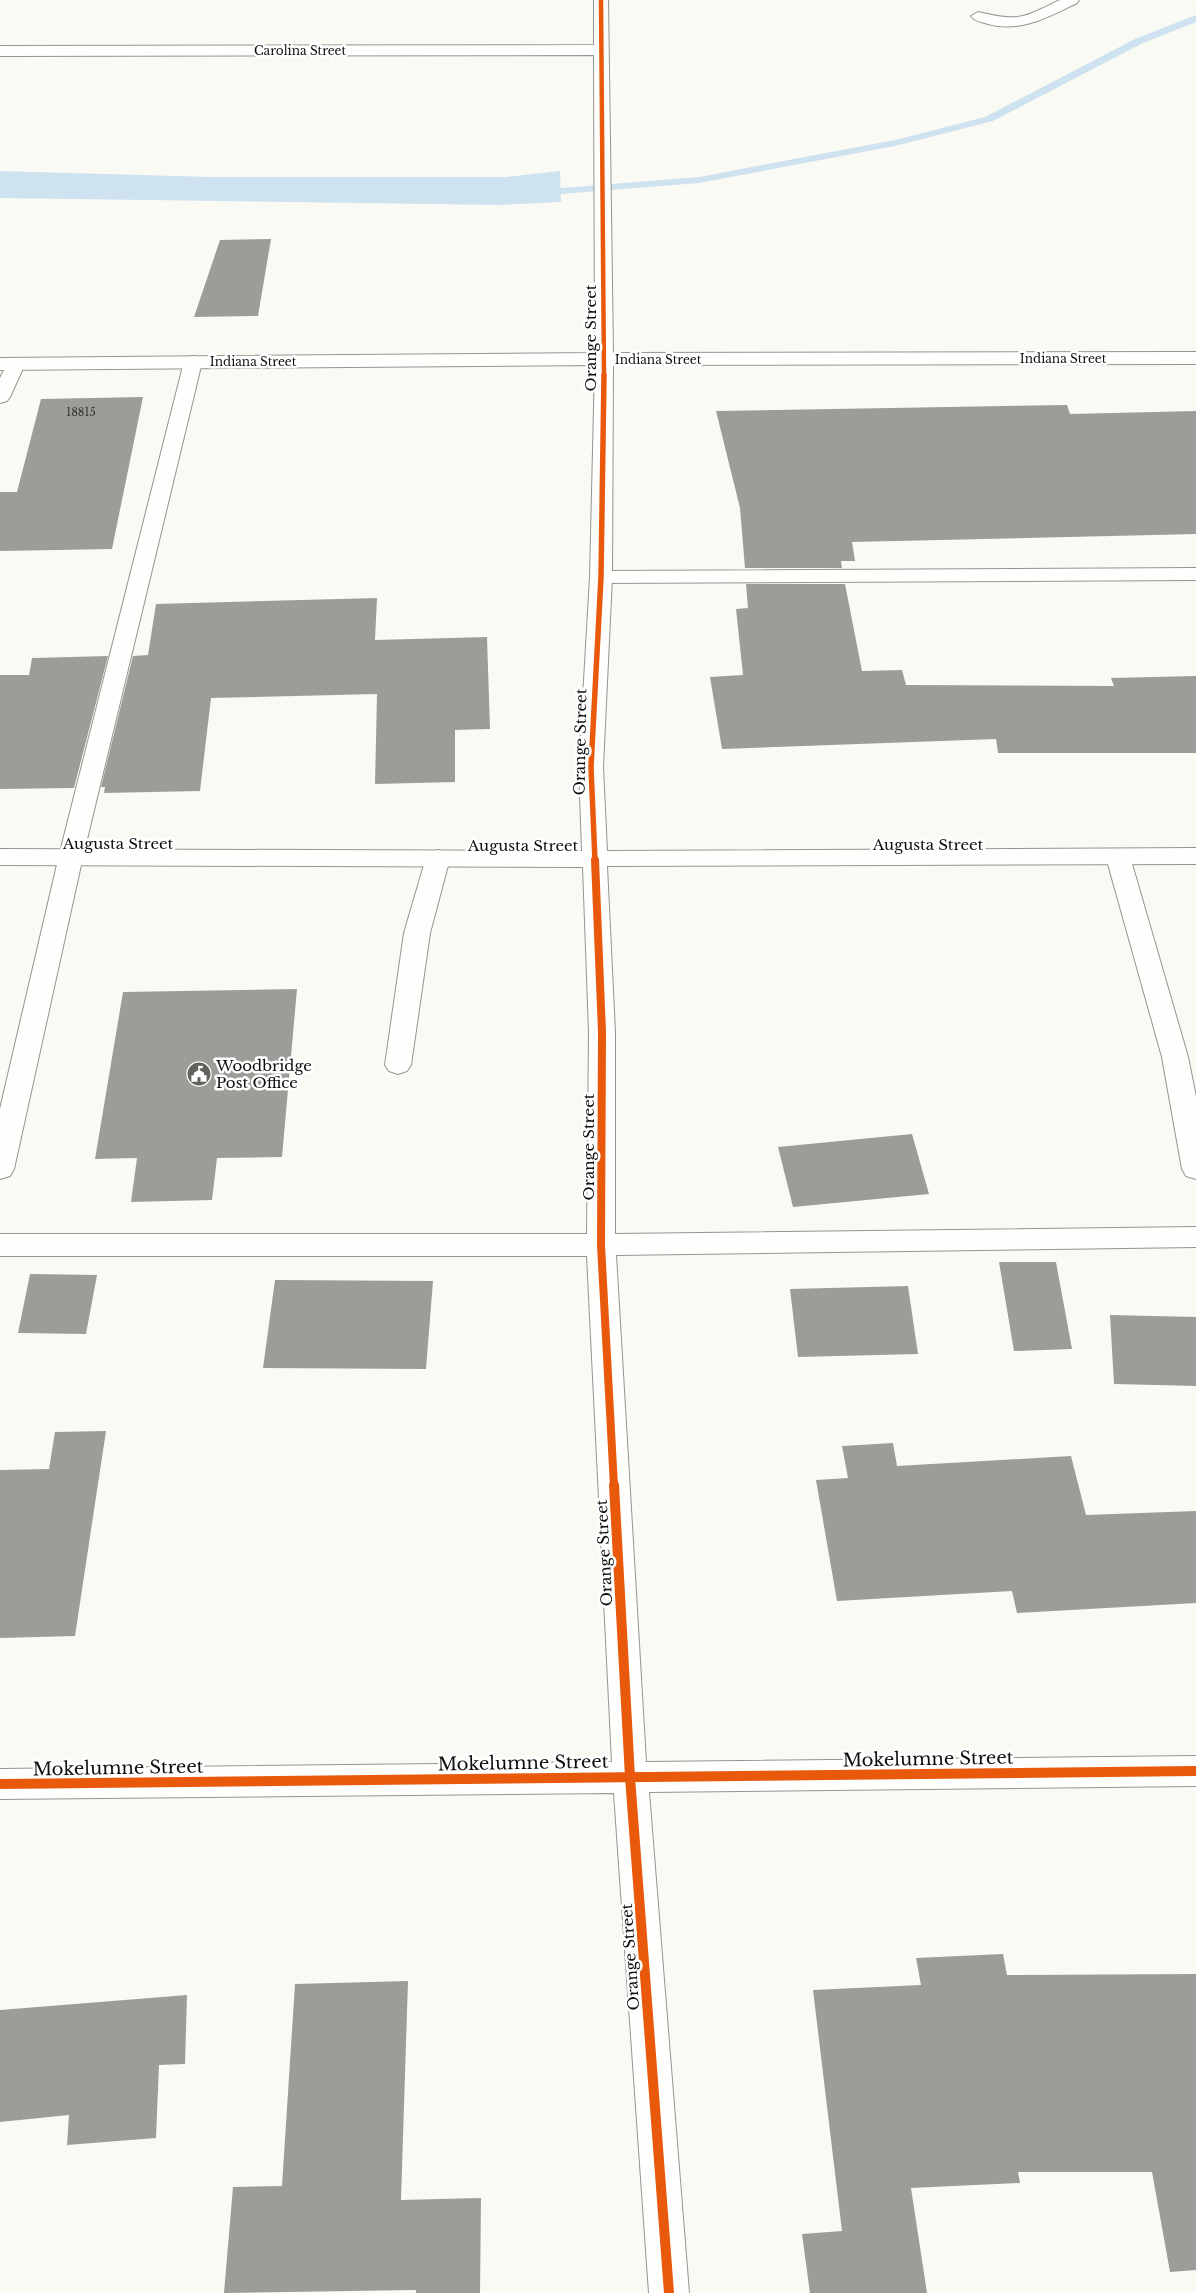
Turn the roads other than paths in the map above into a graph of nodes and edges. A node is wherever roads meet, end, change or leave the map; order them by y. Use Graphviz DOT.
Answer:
graph roads {
  1 [pos="601,0"];
  2 [pos="1072,0"];
  3 [pos="978,16"];
  4 [pos="601,50"];
  5 [pos="0,51"];
  6 [pos="1196,358"];
  7 [pos="604,359"];
  8 [pos="193,362"];
  9 [pos="8,364"];
  10 [pos="0,398"];
  11 [pos="1196,574"];
  12 [pos="601,577"];
  13 [pos="71,856"];
  14 [pos="1196,856"];
  15 [pos="0,857"];
  16 [pos="1118,857"];
  17 [pos="438,858"];
  18 [pos="594,859"];
  19 [pos="398,1065"];
  20 [pos="0,1169"];
  21 [pos="1196,1169"];
  22 [pos="1196,1237"];
  23 [pos="0,1245"];
  24 [pos="601,1245"];
  25 [pos="1196,1771"];
  26 [pos="630,1777"];
  27 [pos="0,1784"];
  28 [pos="669,2293"];
  1 -- 4 [label="street, Orange Street"];
  2 -- 3 [label="street"];
  4 -- 5 [label="street, Carolina Street"];
  4 -- 7 [label="street, Orange Street"];
  6 -- 7 [label="street, Indiana Street"];
  7 -- 8 [label="street, Indiana Street"];
  7 -- 12 [label="street, Orange Street"];
  8 -- 9 [label="street, Indiana Street"];
  8 -- 13 [label="street"];
  9 -- 10 [label="street"];
  11 -- 12 [label="street"];
  12 -- 18 [label="street, Orange Street"];
  13 -- 15 [label="street, Augusta Street"];
  13 -- 17 [label="street, Augusta Street"];
  13 -- 20 [label="street"];
  14 -- 16 [label="street, Augusta Street"];
  16 -- 18 [label="street, Augusta Street"];
  16 -- 21 [label="street"];
  17 -- 18 [label="street, Augusta Street"];
  17 -- 19 [label="street"];
  18 -- 24 [label="street, Orange Street"];
  22 -- 24 [label="street"];
  23 -- 24 [label="street"];
  24 -- 26 [label="street, Orange Street"];
  25 -- 26 [label="street, Mokelumne Street"];
  26 -- 27 [label="street, Mokelumne Street"];
  26 -- 28 [label="street, Orange Street"];
}
